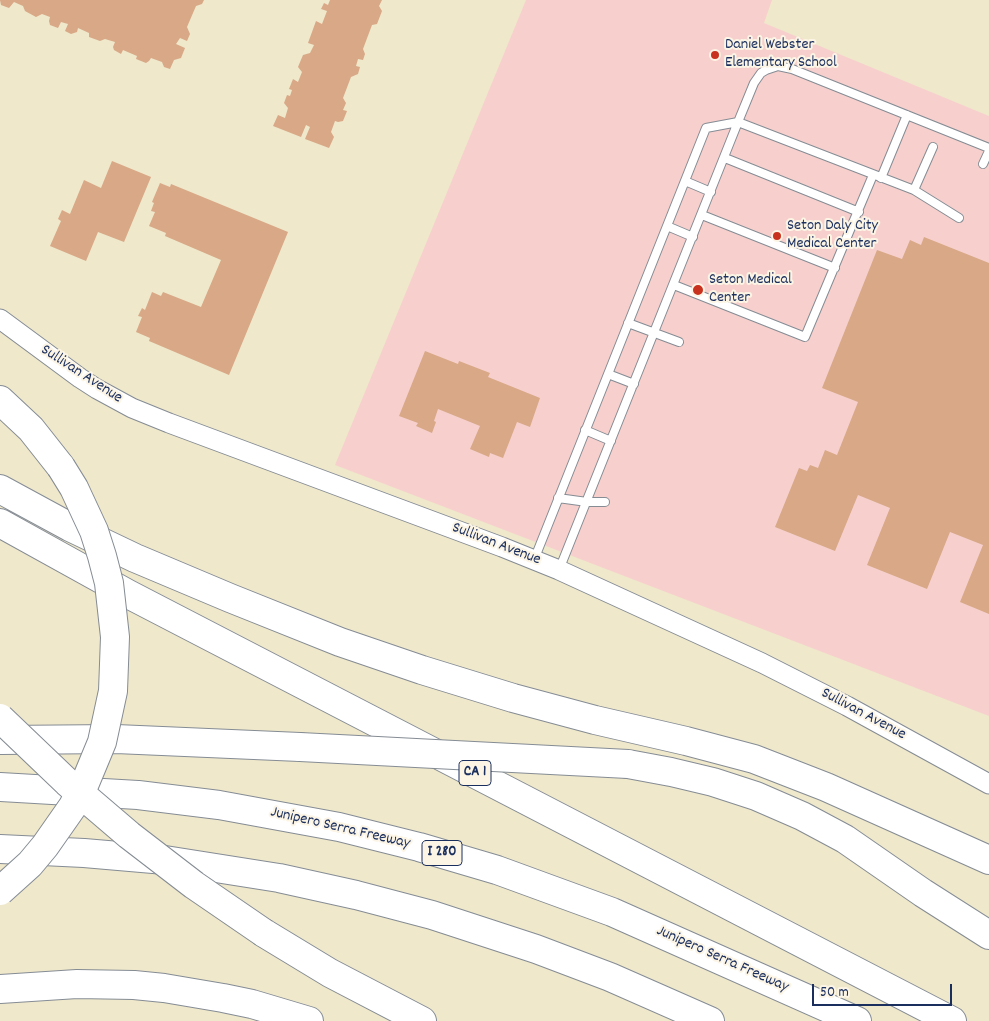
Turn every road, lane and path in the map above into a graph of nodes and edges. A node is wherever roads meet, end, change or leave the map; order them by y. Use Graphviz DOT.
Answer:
graph roads {
  1 [pos="907,115"];
  2 [pos="738,122"];
  3 [pos="933,147"];
  4 [pos="989,150"];
  5 [pos="725,158"];
  6 [pos="983,164"];
  7 [pos="873,175"];
  8 [pos="881,178"];
  9 [pos="685,181"];
  10 [pos="914,190"];
  11 [pos="711,192"];
  12 [pos="859,212"];
  13 [pos="702,215"];
  14 [pos="959,218"];
  15 [pos="667,226"];
  16 [pos="693,237"];
  17 [pos="835,268"];
  18 [pos="674,285"];
  19 [pos="0,319"];
  20 [pos="628,323"];
  21 [pos="655,333"];
  22 [pos="678,342"];
  23 [pos="608,374"];
  24 [pos="634,384"];
  25 [pos="0,400"];
  26 [pos="585,430"];
  27 [pos="611,441"];
  28 [pos="0,489"];
  29 [pos="558,498"];
  30 [pos="587,502"];
  31 [pos="605,502"];
  32 [pos="0,524"];
  33 [pos="534,560"];
  34 [pos="560,570"];
  35 [pos="0,718"];
  36 [pos="0,740"];
  37 [pos="989,784"];
  38 [pos="0,787"];
  39 [pos="888,816"];
  40 [pos="845,839"];
  41 [pos="0,849"];
  42 [pos="989,860"];
  43 [pos="989,874"];
  44 [pos="0,891"];
  45 [pos="989,913"];
  46 [pos="989,935"];
  47 [pos="0,989"];
  48 [pos="308,1021"];
  49 [pos="422,1021"];
  50 [pos="710,1021"];
  51 [pos="857,1021"];
  52 [pos="952,1021"];
  1 -- 2 [label="lane"];
  1 -- 4 [label="lane"];
  1 -- 8 [label="lane"];
  2 -- 5 [label="lane"];
  2 -- 7 [label="lane"];
  2 -- 9 [label="lane"];
  3 -- 10 [label="lane"];
  4 -- 6 [label="lane"];
  5 -- 11 [label="lane"];
  5 -- 12 [label="lane"];
  7 -- 8 [label="lane"];
  7 -- 12 [label="lane"];
  8 -- 10 [label="lane"];
  9 -- 11 [label="lane"];
  9 -- 15 [label="lane"];
  10 -- 14 [label="lane"];
  11 -- 13 [label="lane"];
  12 -- 17 [label="lane"];
  13 -- 16 [label="lane"];
  13 -- 17 [label="lane"];
  15 -- 16 [label="lane"];
  15 -- 20 [label="lane"];
  16 -- 18 [label="lane"];
  17 -- 18 [label="lane"];
  18 -- 21 [label="lane"];
  19 -- 33 [label="street, Sullivan Avenue"];
  20 -- 21 [label="lane"];
  20 -- 23 [label="lane"];
  21 -- 22 [label="lane"];
  21 -- 24 [label="lane"];
  23 -- 24 [label="lane"];
  23 -- 26 [label="lane"];
  24 -- 27 [label="lane"];
  25 -- 44 [label="highway, bridge"];
  26 -- 27 [label="lane"];
  26 -- 29 [label="lane"];
  27 -- 30 [label="lane"];
  28 -- 39 [label="highway"];
  29 -- 30 [label="lane"];
  29 -- 33 [label="lane"];
  30 -- 31 [label="lane"];
  30 -- 34 [label="lane"];
  32 -- 52 [label="highway, CA 1"];
  33 -- 34 [label="street, Sullivan Avenue"];
  34 -- 37 [label="street, Sullivan Avenue"];
  35 -- 49 [label="highway, bridge"];
  36 -- 40 [label="highway, bridge"];
  38 -- 51 [label="highway, Junipero Serra Freeway / I 280"];
  39 -- 42 [label="highway"];
  39 -- 43 [label="highway"];
  40 -- 45 [label="highway"];
  40 -- 46 [label="highway"];
  41 -- 50 [label="highway"];
  47 -- 48 [label="highway"];
}
